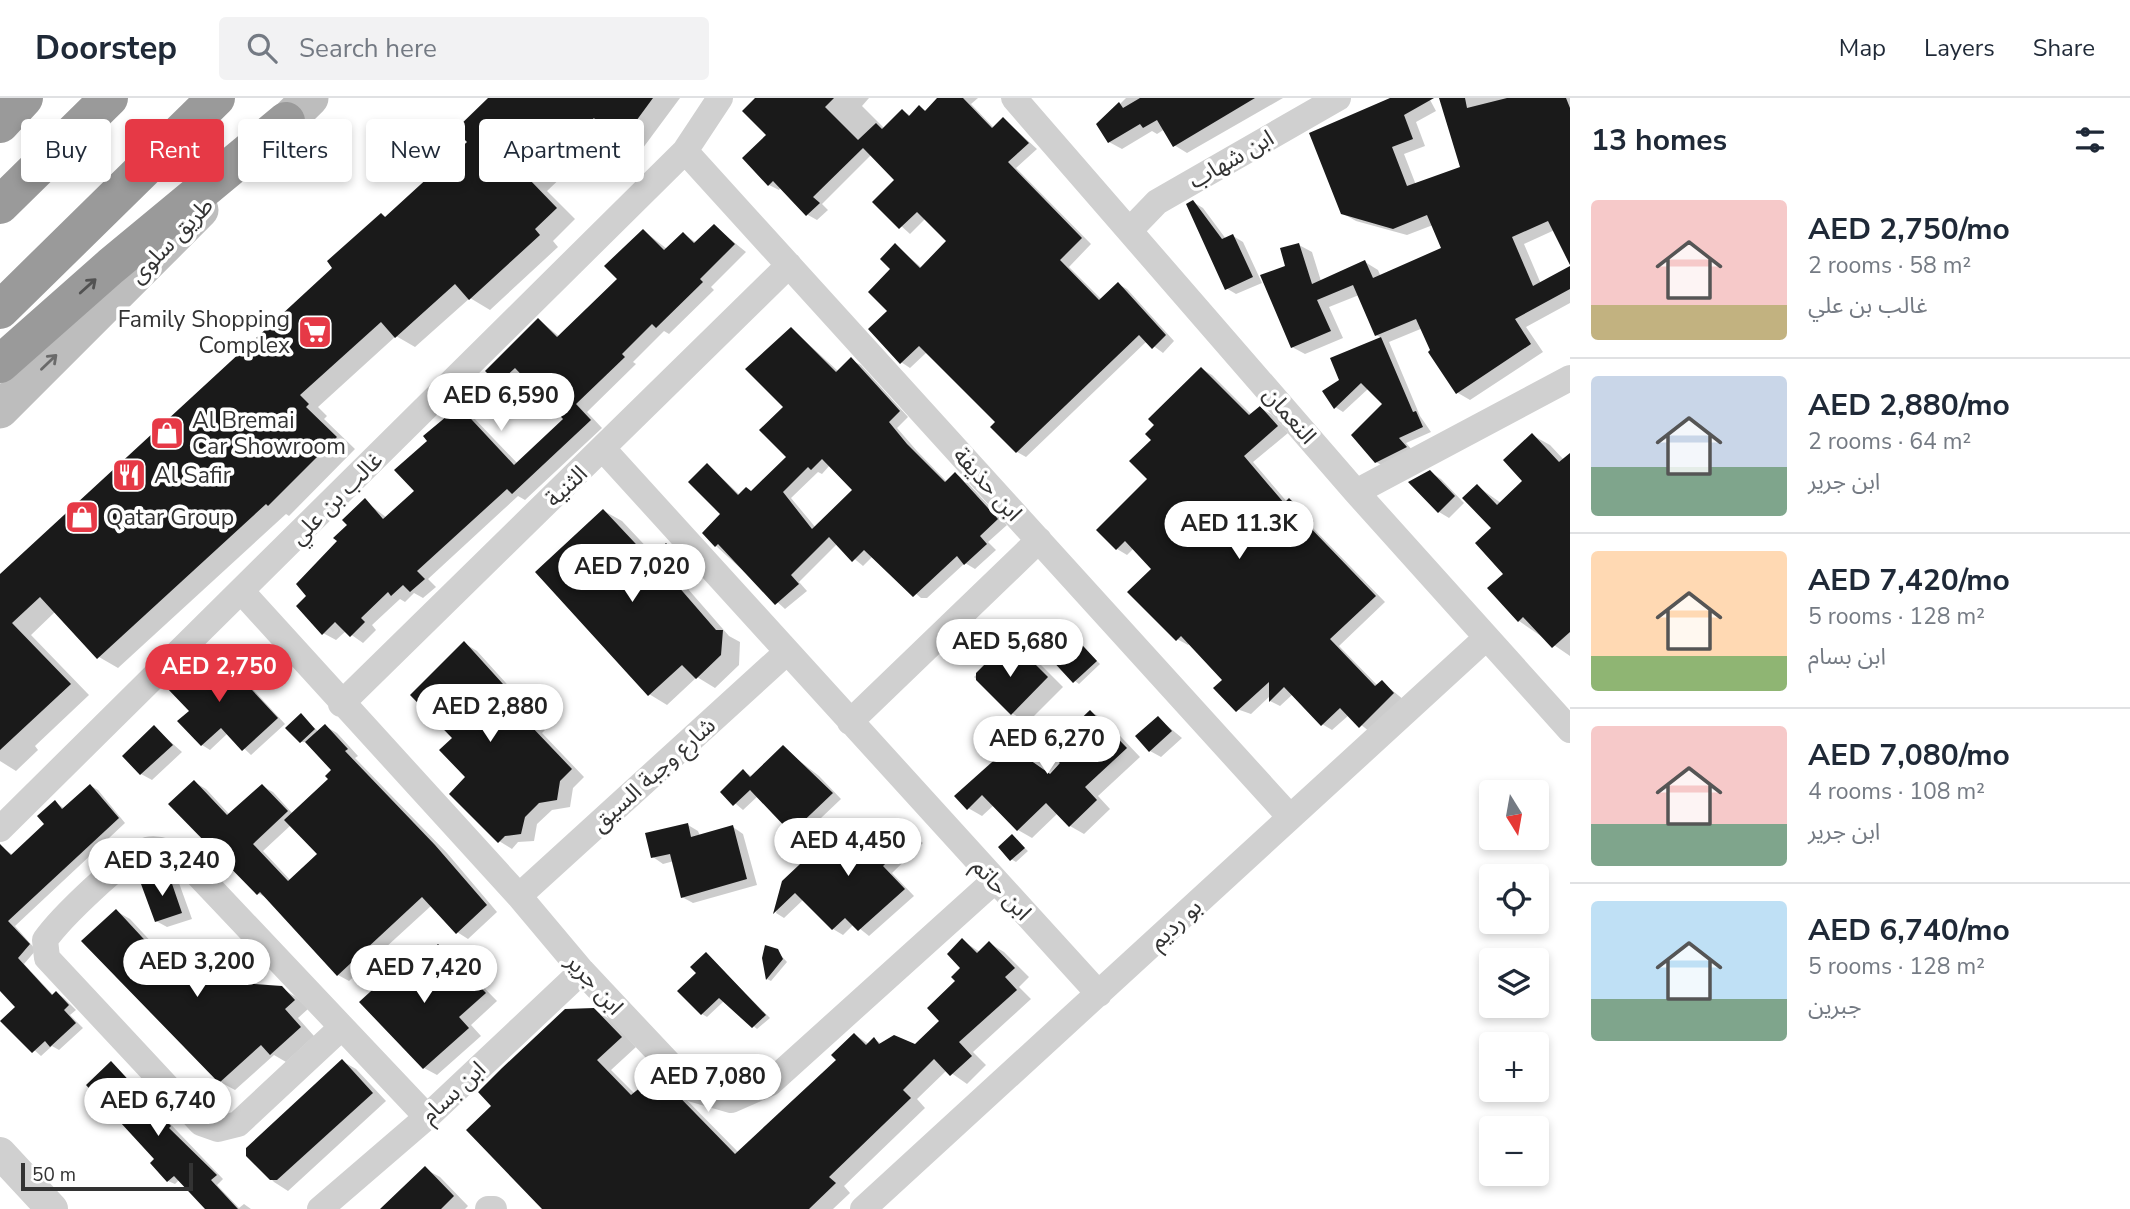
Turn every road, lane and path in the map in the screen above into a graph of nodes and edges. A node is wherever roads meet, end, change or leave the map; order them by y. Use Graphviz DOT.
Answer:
graph roads {
  1 [pos="24,98"];
  2 [pos="109,98"];
  3 [pos="216,98"];
  4 [pos="720,98"];
  5 [pos="1014,98"];
  6 [pos="1338,98"];
  7 [pos="298,110"];
  8 [pos="0,124"];
  9 [pos="685,151"];
  10 [pos="0,205"];
  11 [pos="1130,230"];
  12 [pos="789,265"];
  13 [pos="0,310"];
  14 [pos="0,364"];
  15 [pos="1570,378"];
  16 [pos="0,410"];
  17 [pos="604,450"];
  18 [pos="1356,492"];
  19 [pos="1039,540"];
  20 [pos="242,592"];
  21 [pos="1486,638"];
  22 [pos="787,652"];
  23 [pos="341,704"];
  24 [pos="850,722"];
  25 [pos="1570,730"];
  26 [pos="1290,817"];
  27 [pos="0,828"];
  28 [pos="994,881"];
  29 [pos="519,896"];
  30 [pos="582,971"];
  31 [pos="1099,994"];
  32 [pos="342,1027"];
  33 [pos="427,1117"];
  34 [pos="0,1153"];
  35 [pos="40,1205"];
  36 [pos="320,1209"];
  37 [pos="488,1209"];
  38 [pos="494,1209"];
  39 [pos="863,1209"];
  1 -- 8 [label="highway"];
  2 -- 10 [label="highway"];
  3 -- 13 [label="highway"];
  4 -- 9 [label="street, غالب بن علي"];
  5 -- 11 [label="street, النعمان"];
  6 -- 11 [label="street, ابن شهاب"];
  14 -- 7 [label="highway, one-way"];
  16 -- 7 [label="main road, طريق سلوى, one-way"];
  9 -- 12 [label="street, ابن حذيفة"];
  9 -- 20 [label="street, غالب بن علي"];
  11 -- 18 [label="street, النعمان"];
  12 -- 17 [label="street, الثنية"];
  12 -- 19 [label="street, ابن حذيفة"];
  15 -- 18 [label="street"];
  17 -- 22 [label="street, ابن حاتم"];
  17 -- 23 [label="street, الثنية"];
  18 -- 21 [label="street, النعمان"];
  19 -- 24 [label="street"];
  19 -- 26 [label="street, ابن حذيفة"];
  20 -- 23 [label="street, ابن جرير"];
  20 -- 27 [label="street, غالب بن علي"];
  21 -- 25 [label="street, النعمان"];
  21 -- 26 [label="street, بو رديم"];
  22 -- 24 [label="street, ابن حاتم"];
  22 -- 29 [label="street, شارع وجبة السيق"];
  23 -- 29 [label="street, ابن جرير"];
  24 -- 28 [label="street, ابن حاتم"];
  26 -- 31 [label="street, بو رديم"];
  28 -- 30 [label="street, ابن جرير"];
  28 -- 31 [label="street, ابن حاتم"];
  29 -- 30 [label="street, ابن جرير"];
  30 -- 33 [label="street, ابن بسام"];
  31 -- 39 [label="street, بو رديم"];
  32 -- 32 [label="street"];
  32 -- 33 [label="street"];
  33 -- 36 [label="street, ابن بسام"];
  34 -- 35 [label="street"];
  37 -- 38 [label="street"];
}
